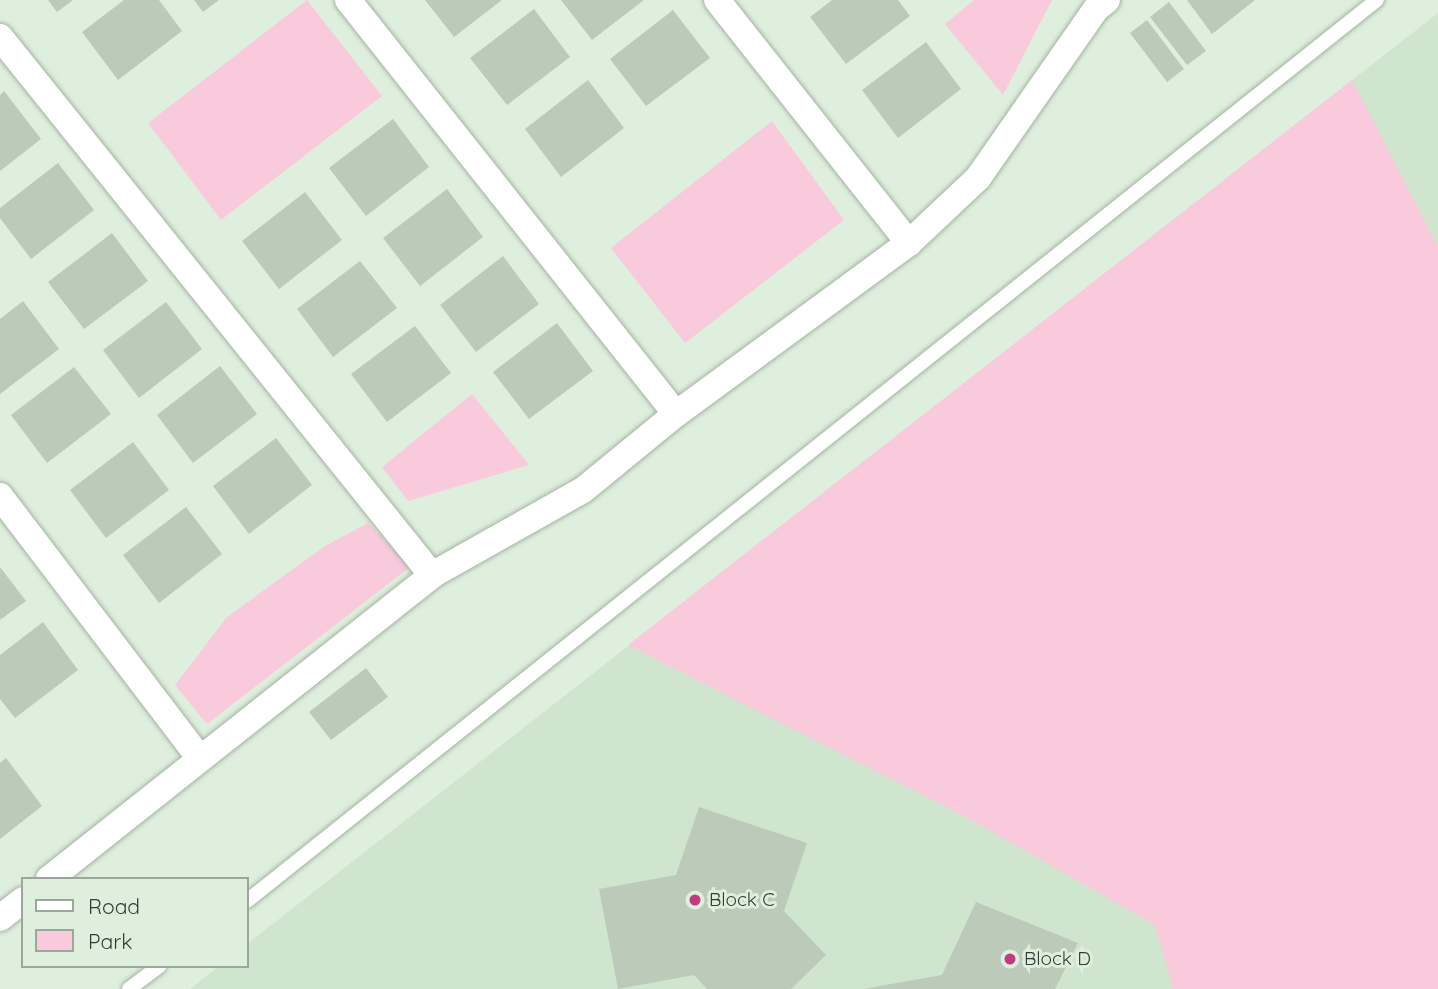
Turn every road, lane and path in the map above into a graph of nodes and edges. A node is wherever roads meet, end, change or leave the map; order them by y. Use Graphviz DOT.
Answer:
graph roads {
  1 [pos="348,0"];
  2 [pos="717,0"];
  3 [pos="1377,0"];
  4 [pos="1098,3"];
  5 [pos="0,37"];
  6 [pos="909,243"];
  7 [pos="676,414"];
  8 [pos="0,496"];
  9 [pos="432,575"];
  10 [pos="200,759"];
  11 [pos="52,877"];
  12 [pos="248,900"];
  13 [pos="21,902"];
  14 [pos="0,918"];
  15 [pos="156,968"];
  16 [pos="129,989"];
  1 -- 7 [label="street"];
  2 -- 6 [label="street"];
  3 -- 12 [label="lane"];
  4 -- 6 [label="street"];
  5 -- 9 [label="street"];
  6 -- 7 [label="street"];
  7 -- 9 [label="street"];
  8 -- 10 [label="street"];
  9 -- 10 [label="street"];
  10 -- 11 [label="street"];
  13 -- 14 [label="street"];
  15 -- 16 [label="lane"];
}
